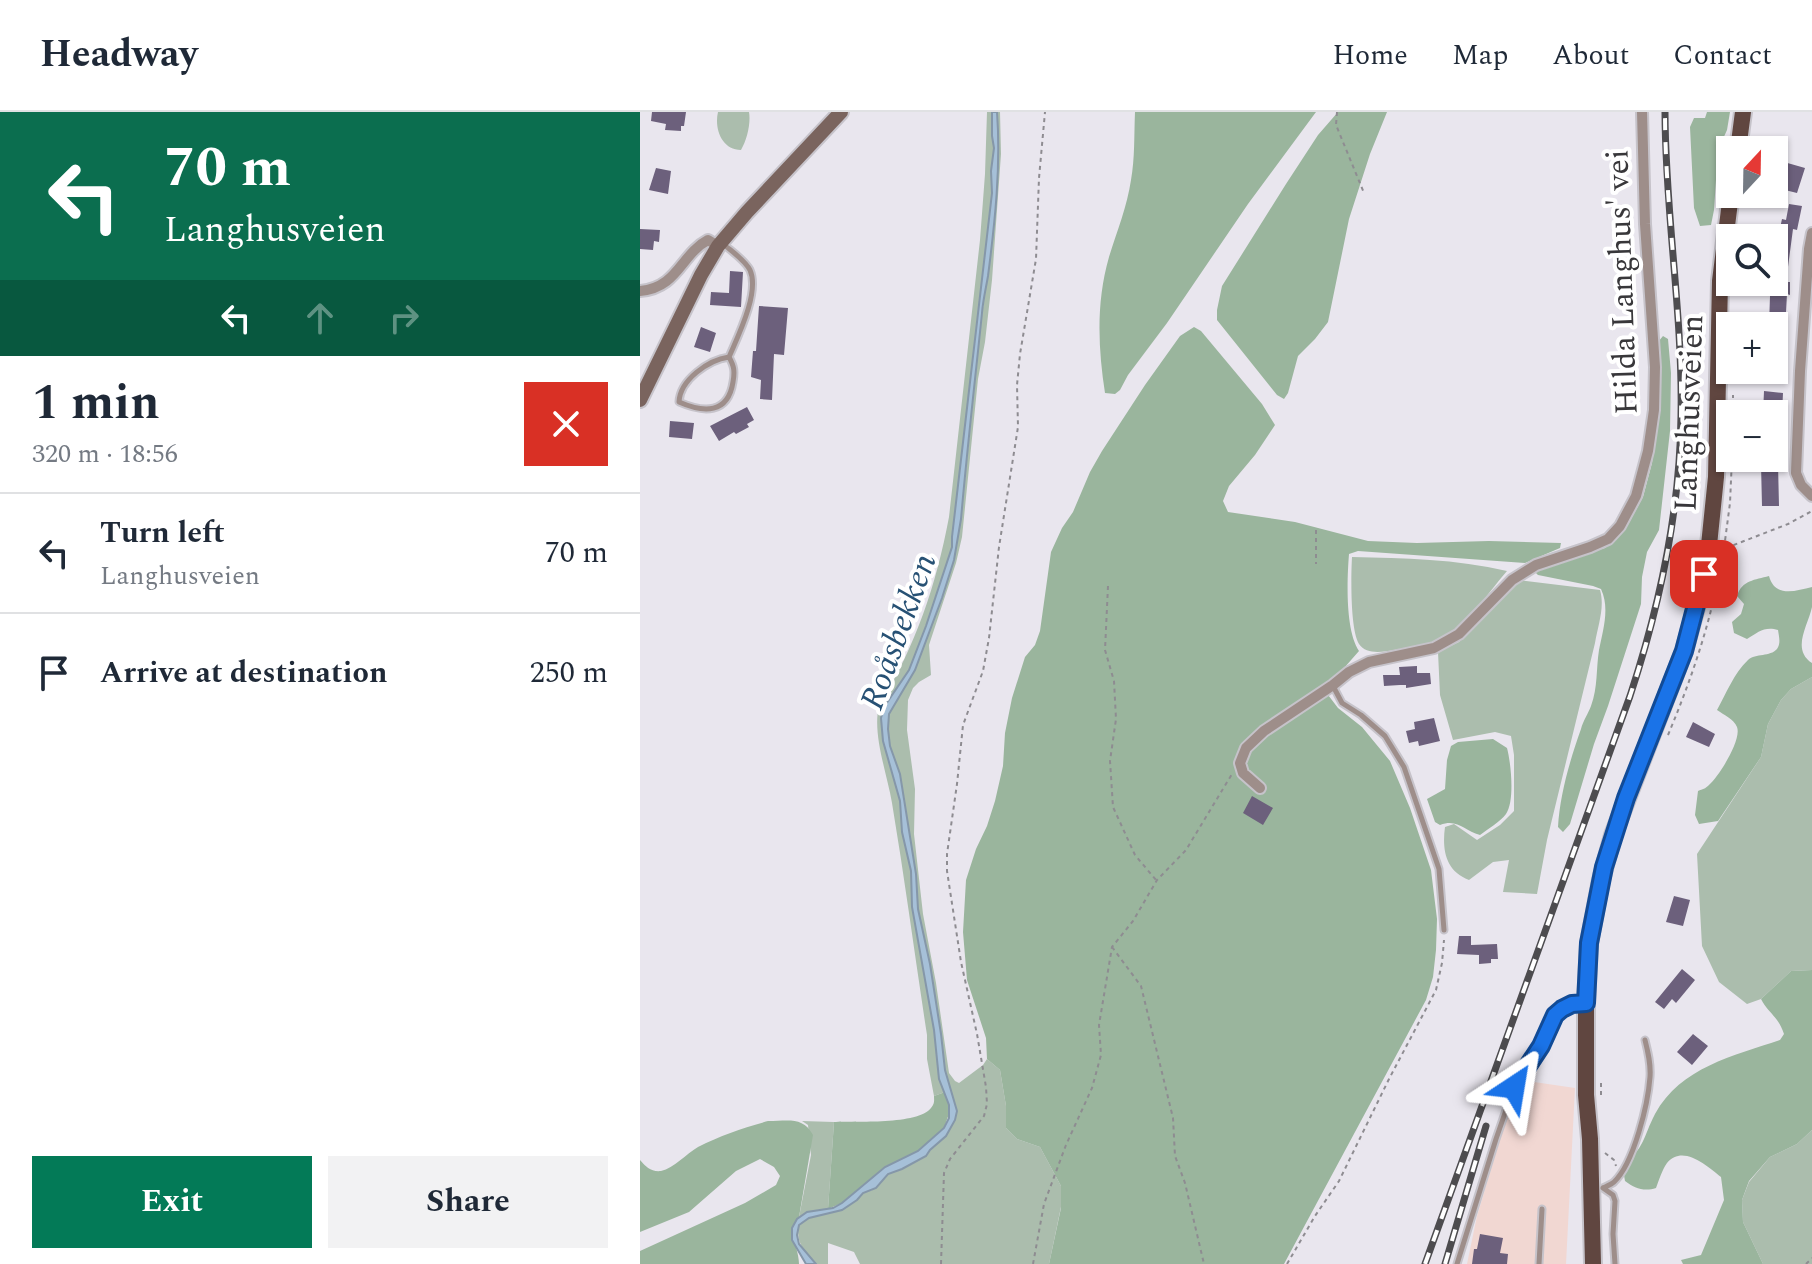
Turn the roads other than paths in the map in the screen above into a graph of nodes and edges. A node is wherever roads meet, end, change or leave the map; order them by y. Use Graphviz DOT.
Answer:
graph roads {
  1 [pos="841,112"];
  2 [pos="1642,112"];
  3 [pos="1743,112"];
  4 [pos="1740,136"];
  5 [pos="1729,208"];
  6 [pos="1812,233"];
  7 [pos="720,244"];
  8 [pos="640,291"];
  9 [pos="729,357"];
  10 [pos="640,400"];
  11 [pos="1812,496"];
  12 [pos="1333,685"];
  13 [pos="1260,788"];
  14 [pos="1444,930"];
  15 [pos="1586,1003"];
  16 [pos="1645,1040"];
  17 [pos="1592,1188"];
  18 [pos="1542,1209"];
  19 [pos="1457,1264"];
  20 [pos="1539,1264"];
  21 [pos="1582,1264"];
  22 [pos="1593,1264"];
  23 [pos="1615,1264"];
  1 -- 7 [label="main road"];
  2 -- 12 [label="street, Hilda Langhus' vei"];
  3 -- 4 [label="main road"];
  5 -- 15 [label="main road, Langhusveien"];
  6 -- 11 [label="street"];
  7 -- 8 [label="street"];
  7 -- 9 [label="lane"];
  7 -- 10 [label="main road"];
  9 -- 9 [label="lane"];
  12 -- 13 [label="street, Hilda Langhus' vei"];
  12 -- 14 [label="lane"];
  15 -- 17 [label="main road, Langhusveien"];
  15 -- 19 [label="lane"];
  16 -- 17 [label="lane"];
  17 -- 21 [label="main road, Langhusveien"];
  17 -- 22 [label="main road, Langhusveien"];
  17 -- 23 [label="lane"];
  18 -- 20 [label="lane"];
}
